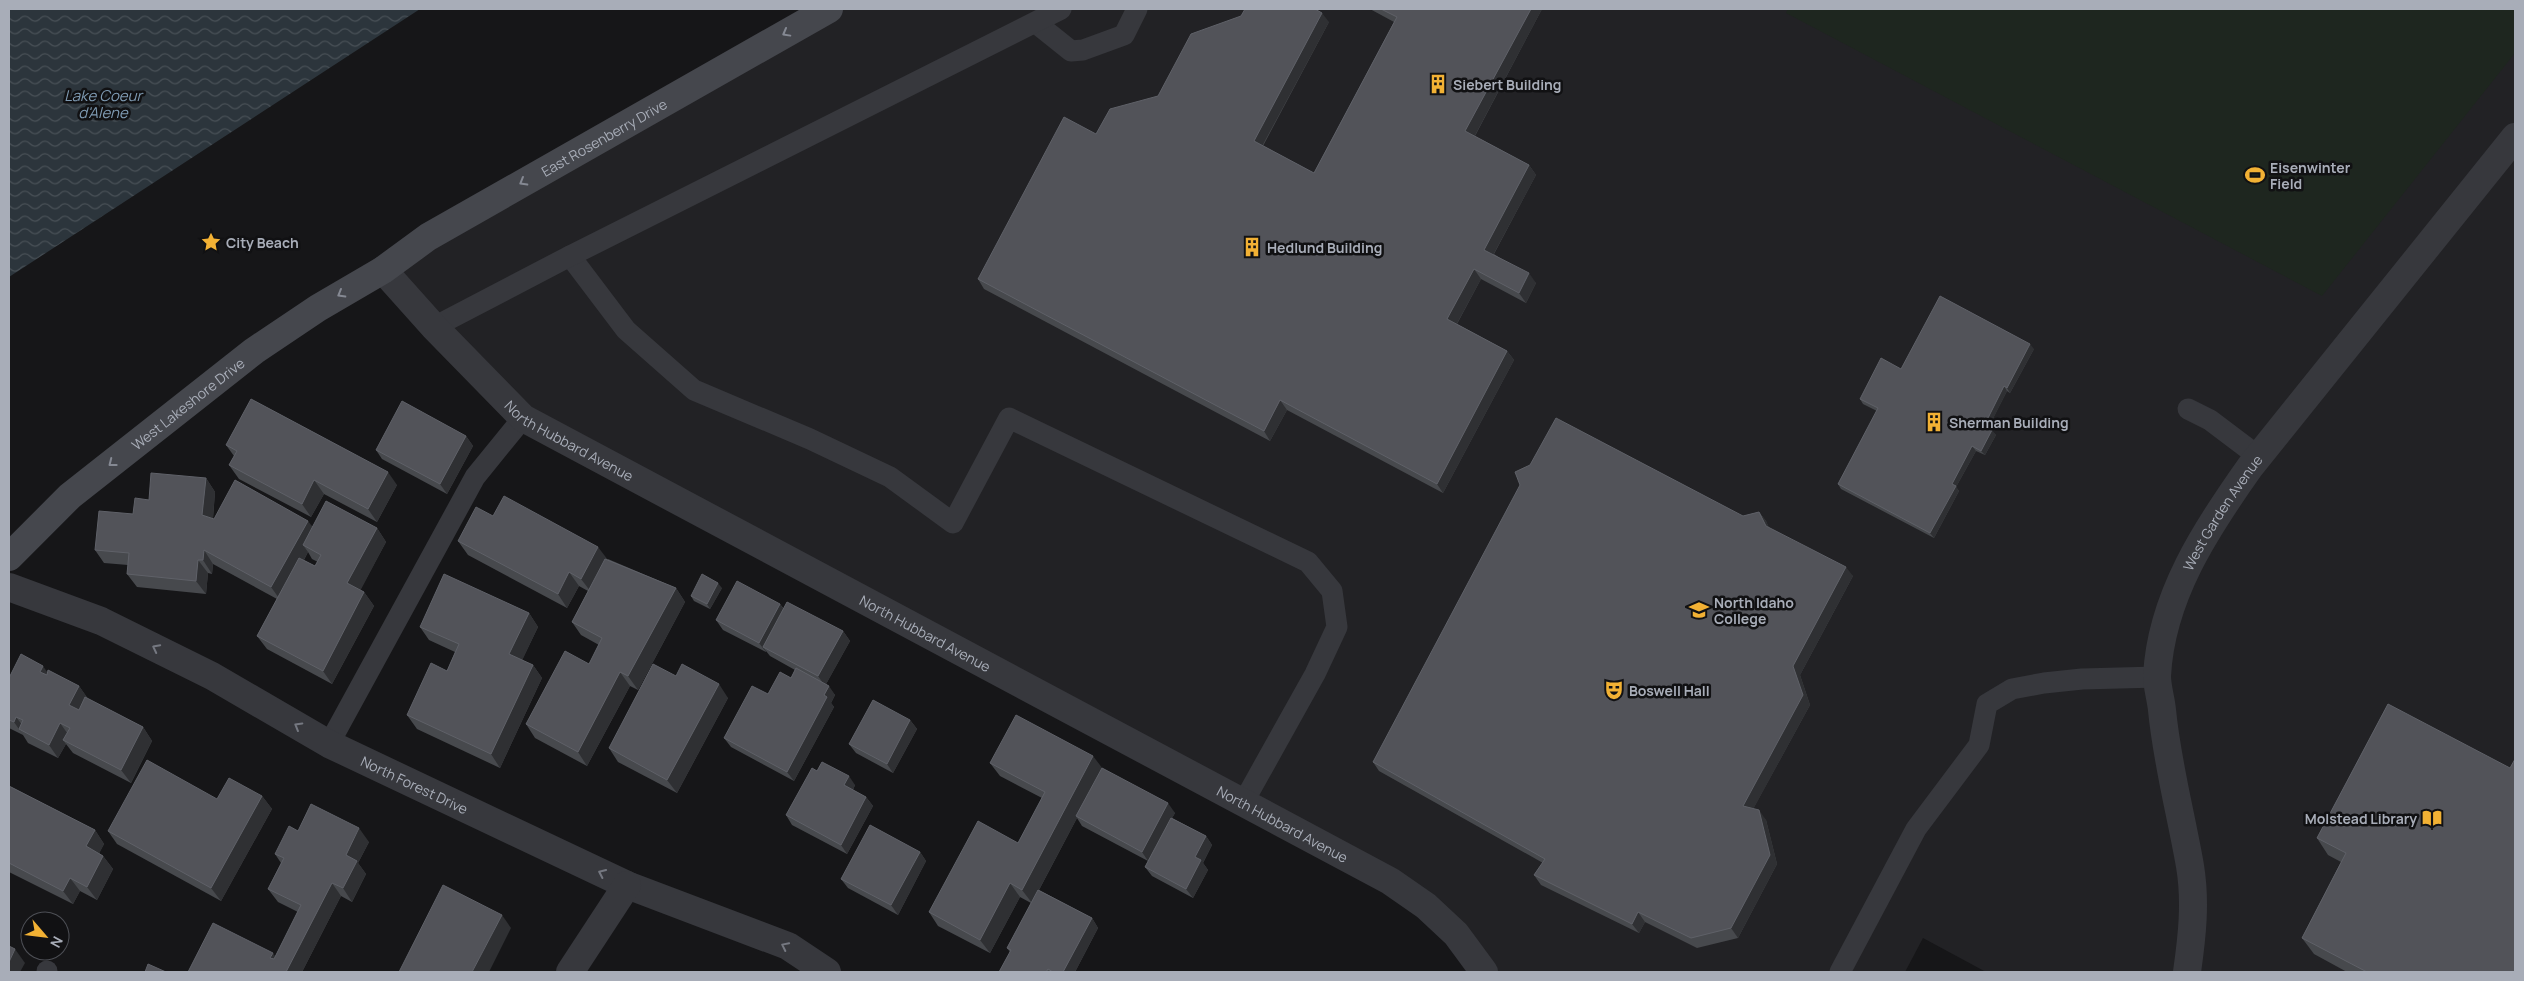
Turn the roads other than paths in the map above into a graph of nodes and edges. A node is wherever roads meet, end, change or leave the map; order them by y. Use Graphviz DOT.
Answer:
graph roads {
  1 [pos="829,9"];
  2 [pos="1061,9"];
  3 [pos="1137,9"];
  4 [pos="1036,22"];
  5 [pos="2515,137"];
  6 [pos="570,256"];
  7 [pos="383,270"];
  8 [pos="434,327"];
  9 [pos="2188,409"];
  10 [pos="523,418"];
  11 [pos="2258,457"];
  12 [pos="9,557"];
  13 [pos="9,587"];
  14 [pos="2157,677"];
  15 [pos="329,744"];
  16 [pos="1243,803"];
  17 [pos="627,885"];
  18 [pos="570,972"];
  19 [pos="826,972"];
  20 [pos="1484,972"];
  21 [pos="1840,972"];
  22 [pos="2187,972"];
  1 -- 7 [label="street, East Rosenberry Drive, one-way"];
  2 -- 4 [label="lane"];
  3 -- 4 [label="lane"];
  4 -- 6 [label="lane"];
  5 -- 11 [label="street, West Garden Avenue"];
  6 -- 8 [label="lane"];
  6 -- 16 [label="lane"];
  7 -- 8 [label="street, North Hubbard Avenue"];
  7 -- 12 [label="street, West Lakeshore Drive, one-way"];
  8 -- 10 [label="street, North Hubbard Avenue"];
  9 -- 11 [label="lane"];
  10 -- 15 [label="lane"];
  10 -- 16 [label="street, North Hubbard Avenue"];
  11 -- 14 [label="street, West Garden Avenue"];
  15 -- 13 [label="street, North Forest Drive, one-way"];
  14 -- 21 [label="lane"];
  14 -- 22 [label="street, West Garden Avenue"];
  17 -- 15 [label="street, North Forest Drive, one-way"];
  16 -- 20 [label="street, North Hubbard Avenue"];
  17 -- 18 [label="street"];
  19 -- 17 [label="street, North Forest Drive, one-way"];
}
